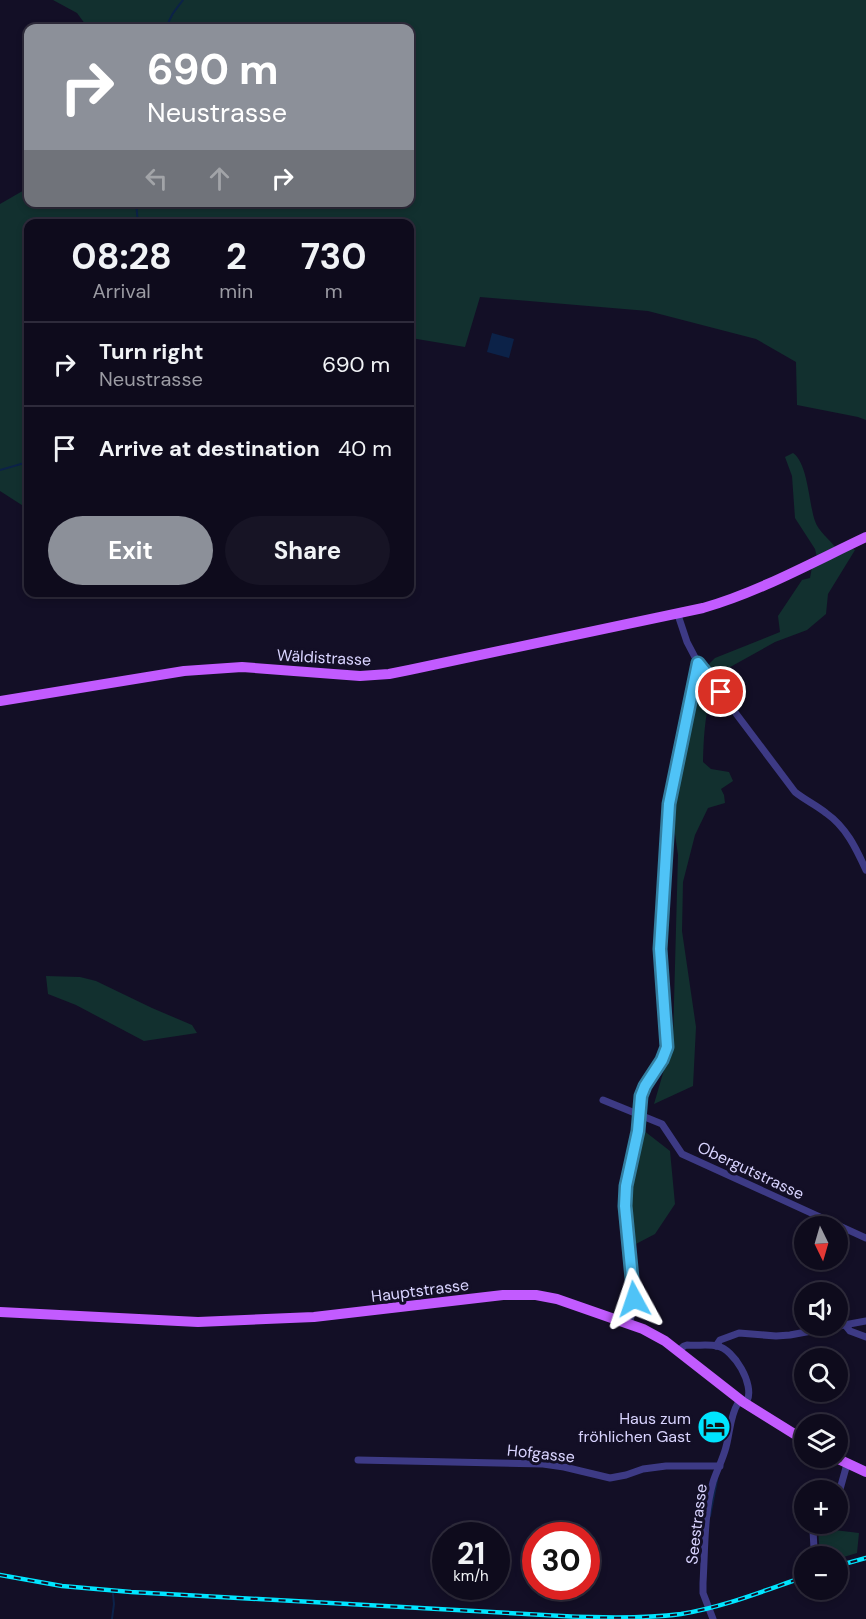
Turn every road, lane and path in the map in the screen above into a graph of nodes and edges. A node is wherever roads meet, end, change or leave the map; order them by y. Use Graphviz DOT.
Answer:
graph roads {
  1 [pos="866,537"];
  2 [pos="678,615"];
  3 [pos="700,666"];
  4 [pos="0,701"];
  5 [pos="866,870"];
  6 [pos="603,1100"];
  7 [pos="639,1115"];
  8 [pos="866,1238"];
  9 [pos="0,1312"];
  10 [pos="866,1322"];
  11 [pos="629,1324"];
  12 [pos="848,1326"];
  13 [pos="848,1328"];
  14 [pos="794,1333"];
  15 [pos="866,1337"];
  16 [pos="716,1346"];
  17 [pos="678,1351"];
  18 [pos="743,1402"];
  19 [pos="794,1434"];
  20 [pos="358,1460"];
  21 [pos="848,1464"];
  22 [pos="720,1466"];
  23 [pos="866,1472"];
  24 [pos="713,1619"];
  1 -- 2 [label="main road, Wäldistrasse"];
  2 -- 3 [label="street"];
  2 -- 4 [label="main road, Wäldistrasse"];
  3 -- 5 [label="street"];
  3 -- 7 [label="street"];
  6 -- 7 [label="street, Obergutstrasse"];
  7 -- 8 [label="street, Obergutstrasse"];
  7 -- 11 [label="street"];
  9 -- 11 [label="main road, Hauptstrasse"];
  10 -- 12 [label="street"];
  11 -- 17 [label="main road, Hauptstrasse"];
  13 -- 15 [label="street"];
  14 -- 16 [label="street"];
  16 -- 17 [label="street"];
  16 -- 18 [label="street"];
  17 -- 18 [label="main road, Hauptstrasse"];
  18 -- 19 [label="main road, Hauptstrasse"];
  18 -- 22 [label="street, Seestrasse"];
  20 -- 22 [label="street, Hofgasse"];
  21 -- 23 [label="main road"];
  22 -- 24 [label="street, Seestrasse"];
}
